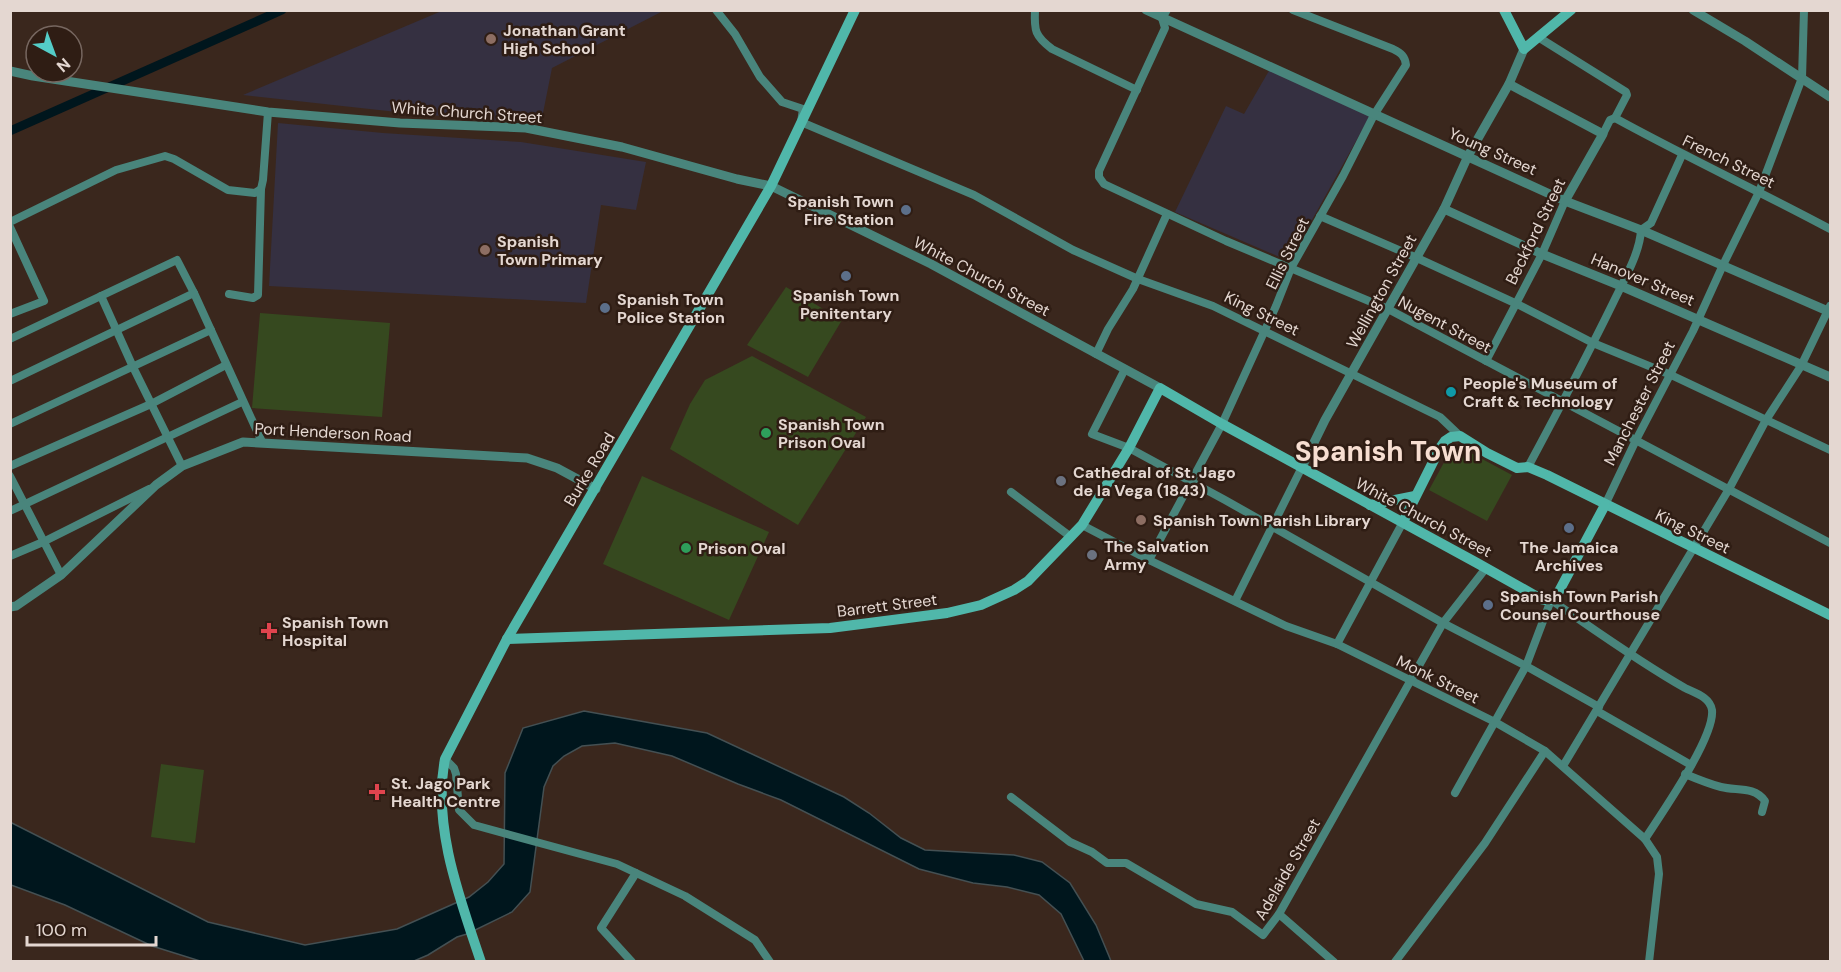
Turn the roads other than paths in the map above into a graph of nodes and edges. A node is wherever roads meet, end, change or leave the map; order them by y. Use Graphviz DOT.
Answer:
graph roads {
  1 [pos="716,10"];
  2 [pos="855,10"];
  3 [pos="1035,10"];
  4 [pos="1146,10"];
  5 [pos="1293,10"];
  6 [pos="1326,10"];
  7 [pos="1504,10"];
  8 [pos="1571,10"];
  9 [pos="1694,10"];
  10 [pos="1804,10"];
  11 [pos="1164,14"];
  12 [pos="1320,20"];
  13 [pos="1538,37"];
  14 [pos="1524,49"];
  15 [pos="10,71"];
  16 [pos="1803,78"];
  17 [pos="1509,84"];
  18 [pos="1137,90"];
  19 [pos="1830,97"];
  20 [pos="268,112"];
  21 [pos="1374,115"];
  22 [pos="1615,118"];
  23 [pos="801,122"];
  24 [pos="1602,134"];
  25 [pos="1682,155"];
  26 [pos="1468,156"];
  27 [pos="771,186"];
  28 [pos="261,189"];
  29 [pos="1760,192"];
  30 [pos="1565,201"];
  31 [pos="1444,209"];
  32 [pos="1167,214"];
  33 [pos="1320,216"];
  34 [pos="10,222"];
  35 [pos="10,227"];
  36 [pos="1830,229"];
  37 [pos="1641,230"];
  38 [pos="1542,254"];
  39 [pos="1417,258"];
  40 [pos="1723,265"];
  41 [pos="1291,268"];
  42 [pos="1138,279"];
  43 [pos="1621,286"];
  44 [pos="194,292"];
  45 [pos="229,294"];
  46 [pos="101,296"];
  47 [pos="1517,304"];
  48 [pos="1388,309"];
  49 [pos="1830,309"];
  50 [pos="10,314"];
  51 [pos="1699,319"];
  52 [pos="116,330"];
  53 [pos="211,330"];
  54 [pos="1264,332"];
  55 [pos="10,339"];
  56 [pos="1593,343"];
  57 [pos="1096,354"];
  58 [pos="1486,361"];
  59 [pos="226,365"];
  60 [pos="1801,366"];
  61 [pos="133,367"];
  62 [pos="1125,369"];
  63 [pos="1352,374"];
  64 [pos="1671,375"];
  65 [pos="1830,377"];
  66 [pos="10,381"];
  67 [pos="1160,388"];
  68 [pos="242,402"];
  69 [pos="1563,402"];
  70 [pos="152,404"];
  71 [pos="1766,420"];
  72 [pos="10,424"];
  73 [pos="1222,424"];
  74 [pos="1460,436"];
  75 [pos="166,438"];
  76 [pos="1636,440"];
  77 [pos="262,442"];
  78 [pos="1129,448"];
  79 [pos="1830,450"];
  80 [pos="10,466"];
  81 [pos="182,466"];
  82 [pos="1302,467"];
  83 [pos="1528,467"];
  84 [pos="10,476"];
  85 [pos="1190,483"];
  86 [pos="156,485"];
  87 [pos="596,489"];
  88 [pos="1728,489"];
  89 [pos="1011,492"];
  90 [pos="1415,496"];
  91 [pos="25,504"];
  92 [pos="1370,505"];
  93 [pos="1605,505"];
  94 [pos="10,511"];
  95 [pos="1403,522"];
  96 [pos="1082,525"];
  97 [pos="1273,526"];
  98 [pos="1071,537"];
  99 [pos="43,542"];
  100 [pos="1830,543"];
  101 [pos="1693,548"];
  102 [pos="10,556"];
  103 [pos="1149,560"];
  104 [pos="1486,568"];
  105 [pos="61,576"];
  106 [pos="1371,582"];
  107 [pos="1551,600"];
  108 [pos="1235,601"];
  109 [pos="10,608"];
  110 [pos="1830,615"];
  111 [pos="1443,623"];
  112 [pos="507,639"];
  113 [pos="1337,644"];
  114 [pos="1630,653"];
  115 [pos="1526,666"];
  116 [pos="1411,680"];
  117 [pos="1598,709"];
  118 [pos="1495,722"];
  119 [pos="1545,751"];
  120 [pos="445,759"];
  121 [pos="1691,765"];
  122 [pos="1563,766"];
  123 [pos="1685,774"];
  124 [pos="1455,793"];
  125 [pos="1011,797"];
  126 [pos="1762,812"];
  127 [pos="1645,839"];
  128 [pos="636,873"];
  129 [pos="1279,914"];
  130 [pos="1329,960"];
  131 [pos="481,961"];
  132 [pos="632,962"];
  133 [pos="770,962"];
  134 [pos="1395,962"];
  135 [pos="1650,962"];
  1 -- 23 [label="street, King Street"];
  2 -- 23 [label="main road, Burke Road"];
  3 -- 18 [label="street"];
  4 -- 11 [label="street, Young Street"];
  5 -- 12 [label="street"];
  6 -- 12 [label="street"];
  7 -- 14 [label="main road"];
  8 -- 13 [label="main road, Wellington Street"];
  9 -- 16 [label="street"];
  10 -- 16 [label="street, Manchester Street"];
  11 -- 18 [label="street, Nugent Street"];
  11 -- 21 [label="street, Young Street"];
  12 -- 21 [label="street, Ellis Street"];
  13 -- 14 [label="main road, Wellington Street"];
  13 -- 22 [label="street, Beckford Street"];
  14 -- 17 [label="street, Wellington Street"];
  15 -- 20 [label="street, White Church Street"];
  16 -- 19 [label="street"];
  16 -- 29 [label="street, Manchester Street"];
  17 -- 24 [label="street"];
  17 -- 26 [label="street, Wellington Street"];
  18 -- 32 [label="street, Nugent Street"];
  20 -- 27 [label="street, White Church Street"];
  20 -- 28 [label="street"];
  21 -- 26 [label="street, Young Street"];
  21 -- 33 [label="street, Ellis Street"];
  22 -- 24 [label="street, Beckford Street"];
  22 -- 25 [label="street, French Street"];
  23 -- 27 [label="main road, Burke Road"];
  23 -- 42 [label="street, King Street"];
  24 -- 30 [label="street, Beckford Street"];
  25 -- 29 [label="street, French Street"];
  25 -- 37 [label="street"];
  26 -- 30 [label="street, Young Street"];
  26 -- 31 [label="street, Wellington Street"];
  27 -- 57 [label="street, White Church Street"];
  27 -- 87 [label="main road, Burke Road"];
  28 -- 34 [label="street"];
  28 -- 45 [label="street"];
  29 -- 36 [label="street, French Street"];
  29 -- 40 [label="street, Manchester Street"];
  30 -- 37 [label="street, Young Street"];
  30 -- 38 [label="street, Beckford Street"];
  31 -- 38 [label="street, Hanover Street"];
  31 -- 39 [label="street, Wellington Street"];
  32 -- 41 [label="street, Nugent Street"];
  32 -- 42 [label="street"];
  33 -- 39 [label="street"];
  33 -- 41 [label="street, Ellis Street"];
  35 -- 50 [label="street"];
  37 -- 40 [label="street, Young Street"];
  37 -- 43 [label="street"];
  38 -- 43 [label="street, Hanover Street"];
  38 -- 47 [label="street, Beckford Street"];
  39 -- 47 [label="street"];
  39 -- 48 [label="street, Wellington Street"];
  40 -- 49 [label="street, Young Street"];
  40 -- 51 [label="street, Manchester Street"];
  41 -- 48 [label="street, Nugent Street"];
  41 -- 54 [label="street, Ellis Street"];
  42 -- 54 [label="street, King Street"];
  42 -- 57 [label="street"];
  43 -- 51 [label="street, Hanover Street"];
  43 -- 56 [label="street"];
  44 -- 46 [label="street"];
  44 -- 52 [label="street"];
  44 -- 53 [label="street"];
  46 -- 52 [label="street"];
  46 -- 55 [label="street"];
  47 -- 56 [label="street"];
  47 -- 58 [label="street, Beckford Street"];
  48 -- 58 [label="street, Nugent Street"];
  48 -- 63 [label="street, Wellington Street"];
  49 -- 60 [label="street"];
  51 -- 60 [label="street, Hanover Street"];
  51 -- 64 [label="street, Manchester Street"];
  52 -- 61 [label="street"];
  52 -- 66 [label="street"];
  53 -- 59 [label="street"];
  53 -- 61 [label="street"];
  54 -- 63 [label="street, King Street"];
  54 -- 73 [label="street, Ellis Street"];
  56 -- 64 [label="street"];
  56 -- 69 [label="street"];
  57 -- 62 [label="street, White Church Street"];
  58 -- 69 [label="street, Nugent Street"];
  59 -- 68 [label="street"];
  59 -- 70 [label="street"];
  60 -- 65 [label="street, Hanover Street"];
  60 -- 71 [label="street"];
  61 -- 70 [label="street"];
  61 -- 72 [label="street"];
  62 -- 67 [label="street, White Church Street"];
  62 -- 78 [label="street"];
  63 -- 74 [label="street, King Street"];
  63 -- 82 [label="street, Wellington Street"];
  64 -- 71 [label="street"];
  64 -- 76 [label="street, Manchester Street"];
  67 -- 73 [label="main road, White Church Street"];
  67 -- 78 [label="main road, Barrett Street"];
  68 -- 75 [label="street"];
  68 -- 77 [label="street"];
  69 -- 76 [label="street, Nugent Street"];
  69 -- 83 [label="street"];
  70 -- 75 [label="street"];
  70 -- 80 [label="street"];
  71 -- 79 [label="street"];
  71 -- 88 [label="street"];
  73 -- 82 [label="main road, White Church Street"];
  73 -- 85 [label="street, Ellis Street"];
  74 -- 83 [label="main road, King Street"];
  74 -- 90 [label="main road"];
  75 -- 81 [label="street"];
  75 -- 91 [label="street"];
  76 -- 88 [label="street, Nugent Street"];
  76 -- 93 [label="street, Manchester Street"];
  77 -- 81 [label="street, Port Henderson Road"];
  77 -- 87 [label="street, Port Henderson Road"];
  78 -- 85 [label="street"];
  78 -- 96 [label="main road, Barrett Street"];
  81 -- 86 [label="street, Port Henderson Road"];
  82 -- 92 [label="main road, White Church Street"];
  82 -- 97 [label="street, Wellington Street"];
  83 -- 93 [label="main road, King Street"];
  84 -- 91 [label="street"];
  85 -- 97 [label="street"];
  85 -- 103 [label="street, Ellis Street"];
  86 -- 99 [label="street"];
  86 -- 105 [label="street, Port Henderson Road"];
  87 -- 112 [label="main road, Burke Road"];
  88 -- 100 [label="street, Nugent Street"];
  88 -- 101 [label="street"];
  89 -- 98 [label="street"];
  90 -- 92 [label="main road"];
  90 -- 95 [label="main road"];
  91 -- 94 [label="street"];
  91 -- 99 [label="street"];
  92 -- 95 [label="main road, White Church Street"];
  93 -- 101 [label="main road, King Street"];
  93 -- 107 [label="main road, Manchester Street"];
  95 -- 104 [label="main road, White Church Street"];
  95 -- 106 [label="street"];
  96 -- 98 [label="main road, Barrett Street"];
  96 -- 103 [label="street, Monk Street"];
  97 -- 106 [label="street"];
  97 -- 108 [label="street, Wellington Street"];
  98 -- 112 [label="main road, Barrett Street"];
  99 -- 102 [label="street"];
  99 -- 105 [label="street"];
  101 -- 110 [label="main road, King Street"];
  101 -- 114 [label="street"];
  103 -- 108 [label="street, Monk Street"];
  104 -- 107 [label="main road, White Church Street"];
  104 -- 111 [label="street, Adelaide Street"];
  105 -- 109 [label="street, Port Henderson Road"];
  106 -- 111 [label="street"];
  106 -- 113 [label="street"];
  107 -- 114 [label="street, White Church Street"];
  107 -- 115 [label="street, Manchester Street"];
  108 -- 113 [label="street, Monk Street"];
  111 -- 115 [label="street"];
  111 -- 116 [label="street, Adelaide Street"];
  112 -- 120 [label="main road, Burke Road"];
  113 -- 116 [label="street, Monk Street"];
  114 -- 117 [label="street"];
  114 -- 121 [label="street, White Church Street"];
  115 -- 117 [label="street"];
  115 -- 118 [label="street, Manchester Street"];
  116 -- 118 [label="street, Monk Street"];
  116 -- 129 [label="street, Adelaide Street"];
  117 -- 121 [label="street"];
  117 -- 122 [label="street"];
  118 -- 119 [label="street, Monk Street"];
  118 -- 124 [label="street, Manchester Street"];
  119 -- 122 [label="street, Monk Street"];
  119 -- 134 [label="street"];
  120 -- 128 [label="street"];
  120 -- 131 [label="main road, Burke Road"];
  121 -- 123 [label="street, White Church Street"];
  122 -- 127 [label="street, Monk Street"];
  123 -- 126 [label="street"];
  123 -- 127 [label="street, White Church Street"];
  125 -- 129 [label="street, Adelaide Street"];
  127 -- 135 [label="street, Monk Street"];
  128 -- 132 [label="street"];
  128 -- 133 [label="street"];
  129 -- 130 [label="street"];
}
